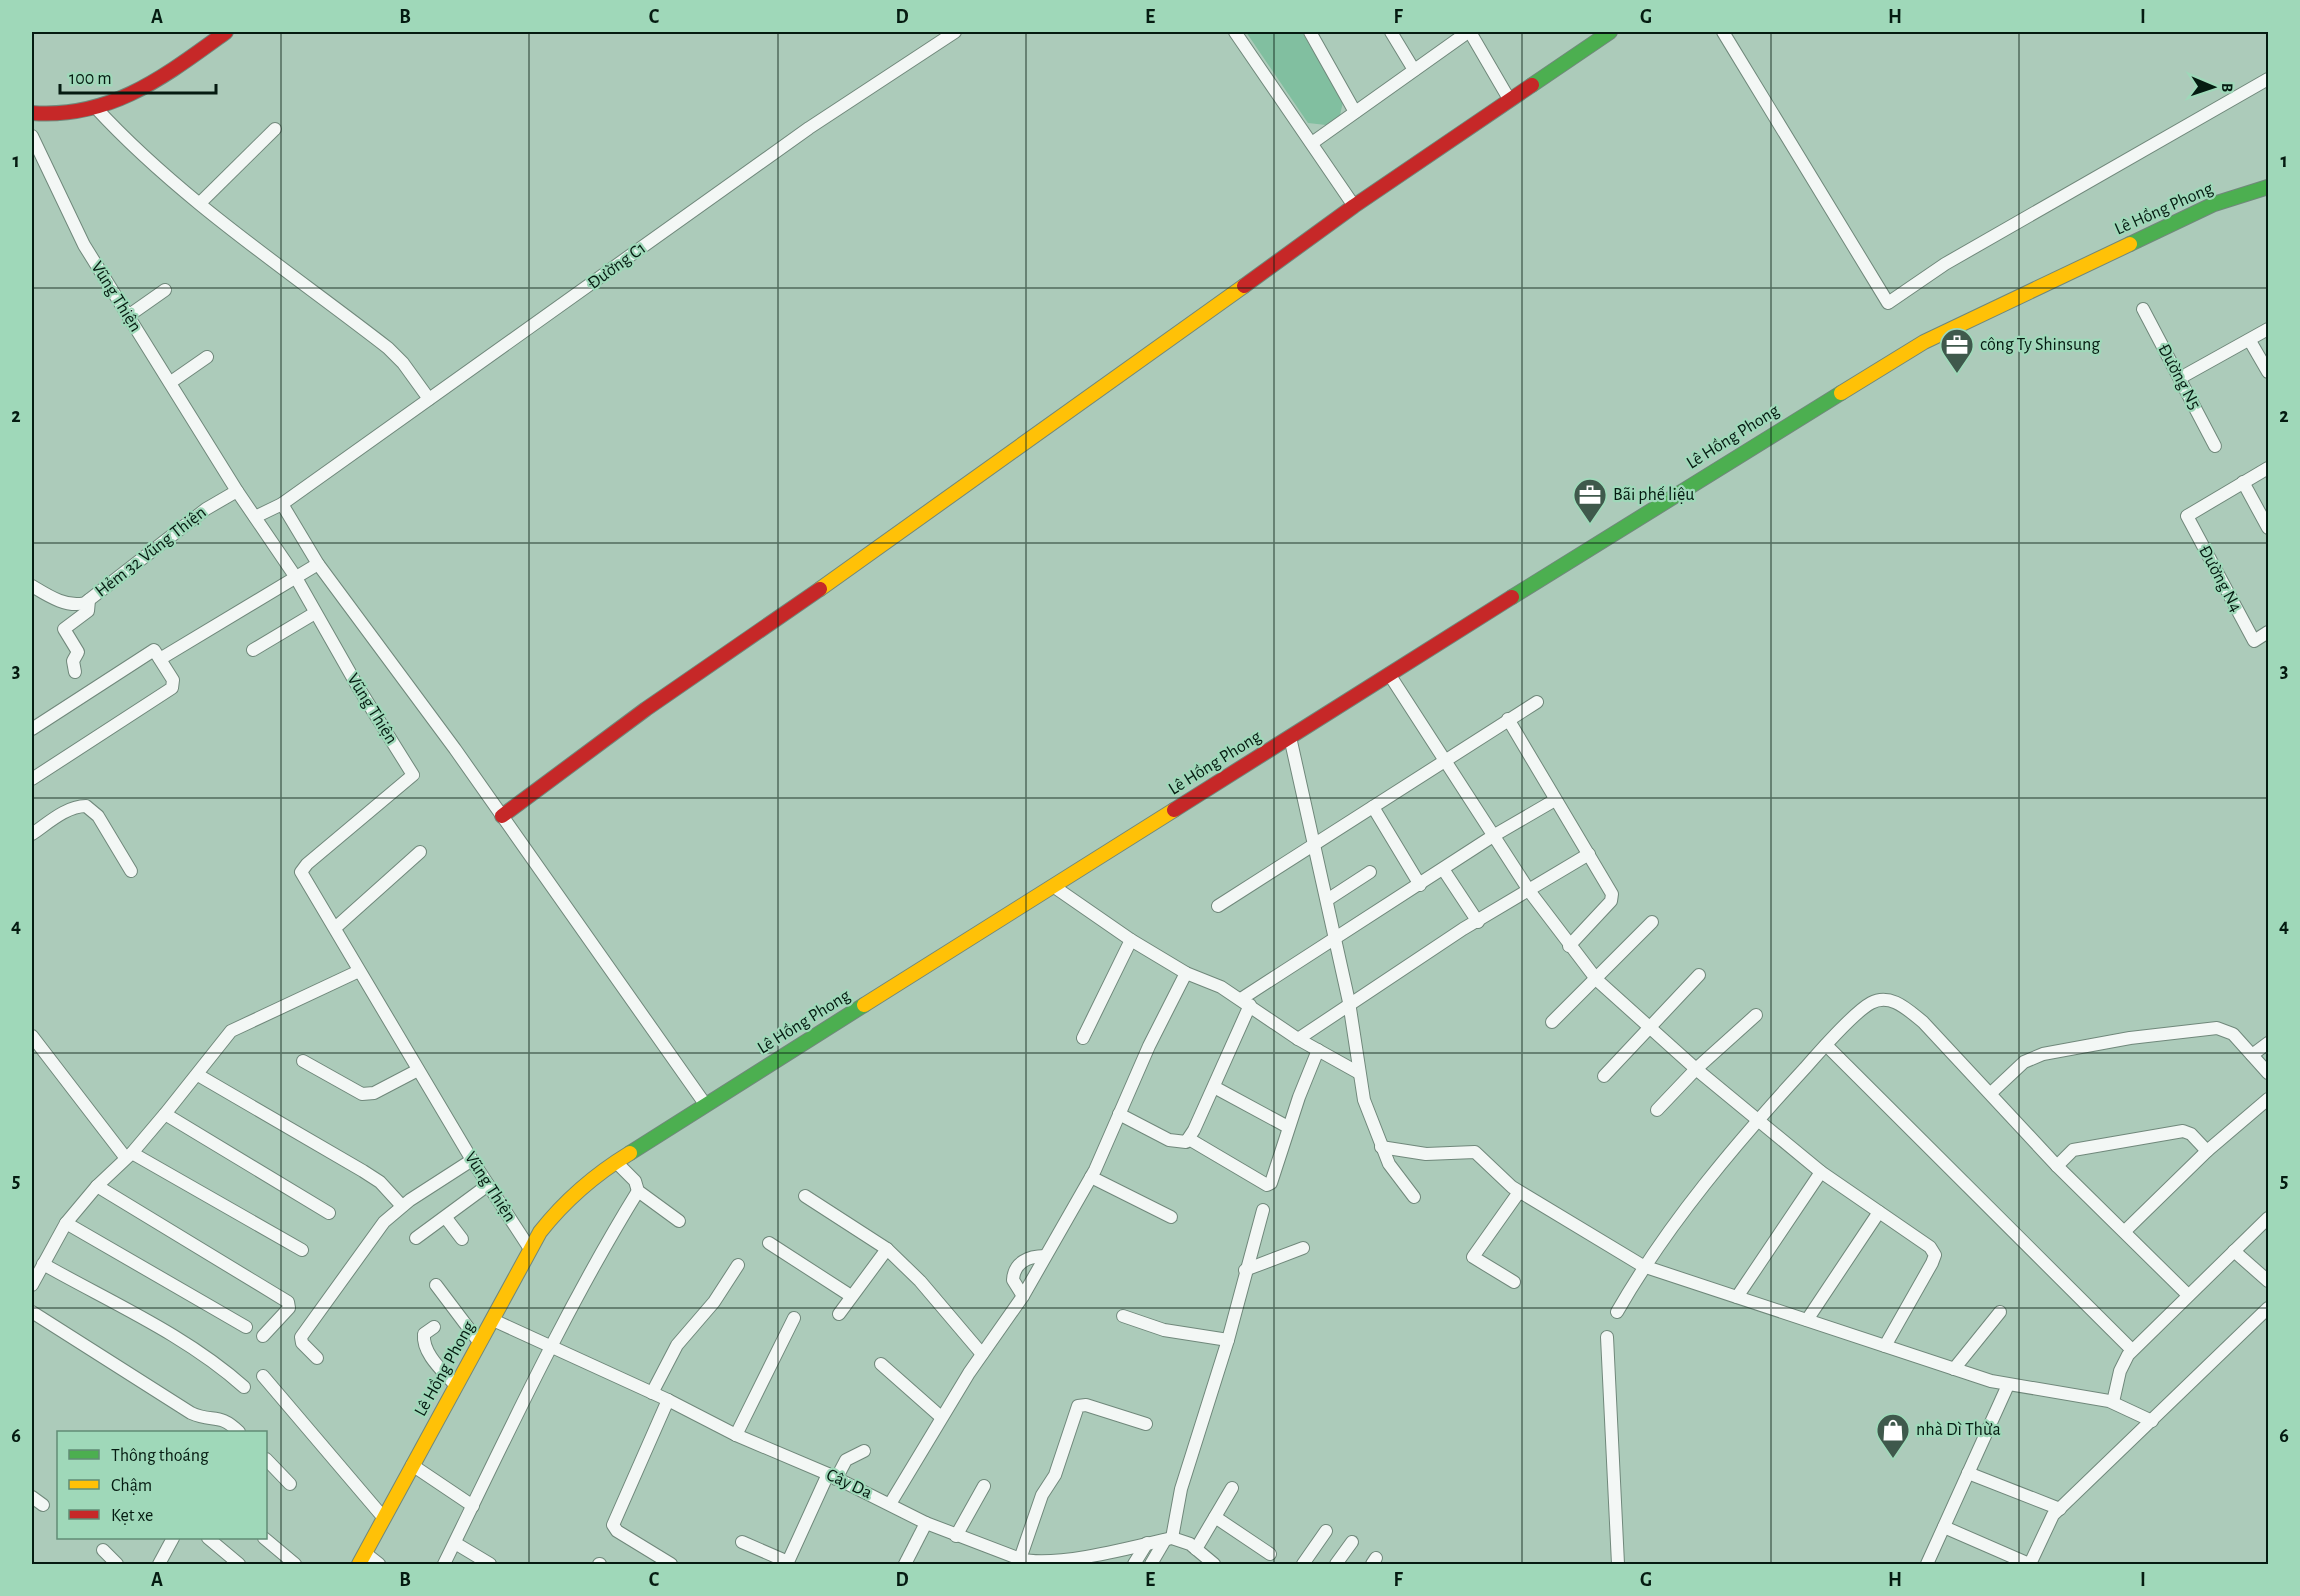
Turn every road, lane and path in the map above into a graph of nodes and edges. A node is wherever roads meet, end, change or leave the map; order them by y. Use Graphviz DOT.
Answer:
graph roads {
  1 [pos="226,32"];
  2 [pos="955,32"];
  3 [pos="1235,32"];
  4 [pos="1310,32"];
  5 [pos="1391,32"];
  6 [pos="1469,32"];
  7 [pos="1610,32"];
  8 [pos="1723,32"];
  9 [pos="1413,70"];
  10 [pos="2268,79"];
  11 [pos="1509,99"];
  12 [pos="96,108"];
  13 [pos="1355,112"];
  14 [pos="32,113"];
  15 [pos="275,129"];
  16 [pos="32,136"];
  17 [pos="1312,143"];
  18 [pos="2268,187"];
  19 [pos="200,203"];
  20 [pos="1354,206"];
  21 [pos="165,290"];
  22 [pos="2143,309"];
  23 [pos="128,316"];
  24 [pos="2268,329"];
  25 [pos="2250,341"];
  26 [pos="207,357"];
  27 [pos="2268,372"];
  28 [pos="2180,378"];
  29 [pos="171,382"];
  30 [pos="429,399"];
  31 [pos="2215,446"];
  32 [pos="2268,468"];
  33 [pos="2243,482"];
  34 [pos="237,491"];
  35 [pos="282,504"];
  36 [pos="255,517"];
  37 [pos="2268,528"];
  38 [pos="318,564"];
  39 [pos="295,576"];
  40 [pos="32,586"];
  41 [pos="89,600"];
  42 [pos="315,613"];
  43 [pos="2268,632"];
  44 [pos="253,650"];
  45 [pos="160,659"];
  46 [pos="75,672"];
  47 [pos="1389,674"];
  48 [pos="1537,702"];
  49 [pos="1508,719"];
  50 [pos="32,729"];
  51 [pos="1290,737"];
  52 [pos="1445,761"];
  53 [pos="32,779"];
  54 [pos="1555,800"];
  55 [pos="1373,807"];
  56 [pos="502,816"];
  57 [pos="32,834"];
  58 [pos="1493,836"];
  59 [pos="1315,843"];
  60 [pos="420,852"];
  61 [pos="1589,854"];
  62 [pos="1443,869"];
  63 [pos="132,871"];
  64 [pos="1370,872"];
  65 [pos="1420,885"];
  66 [pos="1053,886"];
  67 [pos="1530,892"];
  68 [pos="1327,900"];
  69 [pos="1218,906"];
  70 [pos="1478,922"];
  71 [pos="1652,922"];
  72 [pos="335,928"];
  73 [pos="1131,939"];
  74 [pos="1336,940"];
  75 [pos="1569,946"];
  76 [pos="359,971"];
  77 [pos="1186,973"];
  78 [pos="1699,975"];
  79 [pos="1597,980"];
  80 [pos="1245,1002"];
  81 [pos="1349,1002"];
  82 [pos="1756,1015"];
  83 [pos="1552,1022"];
  84 [pos="1653,1027"];
  85 [pos="32,1036"];
  86 [pos="1083,1038"];
  87 [pos="1298,1039"];
  88 [pos="2268,1043"];
  89 [pos="1826,1045"];
  90 [pos="1318,1050"];
  91 [pos="2252,1055"];
  92 [pos="303,1062"];
  93 [pos="1696,1069"];
  94 [pos="418,1070"];
  95 [pos="1359,1073"];
  96 [pos="2268,1073"];
  97 [pos="198,1075"];
  98 [pos="1604,1076"];
  99 [pos="1214,1088"];
  100 [pos="1991,1093"];
  101 [pos="2268,1099"];
  102 [pos="705,1104"];
  103 [pos="1657,1110"];
  104 [pos="165,1114"];
  105 [pos="1119,1114"];
  106 [pos="1758,1119"];
  107 [pos="1288,1127"];
  108 [pos="1189,1139"];
  109 [pos="1381,1147"];
  110 [pos="2207,1151"];
  111 [pos="128,1155"];
  112 [pos="471,1160"];
  113 [pos="616,1161"];
  114 [pos="2057,1166"];
  115 [pos="1821,1172"];
  116 [pos="1091,1177"];
  117 [pos="488,1185"];
  118 [pos="97,1186"];
  119 [pos="638,1191"];
  120 [pos="1519,1191"];
  121 [pos="805,1196"];
  122 [pos="1414,1197"];
  123 [pos="402,1206"];
  124 [pos="1263,1210"];
  125 [pos="1879,1212"];
  126 [pos="329,1213"];
  127 [pos="1171,1217"];
  128 [pos="446,1218"];
  129 [pos="2268,1218"];
  130 [pos="679,1221"];
  131 [pos="66,1223"];
  132 [pos="2126,1231"];
  133 [pos="416,1238"];
  134 [pos="462,1239"];
  135 [pos="769,1243"];
  136 [pos="1303,1248"];
  137 [pos="530,1249"];
  138 [pos="887,1249"];
  139 [pos="302,1250"];
  140 [pos="2234,1251"];
  141 [pos="1045,1256"];
  142 [pos="43,1264"];
  143 [pos="738,1265"];
  144 [pos="1643,1266"];
  145 [pos="1245,1270"];
  146 [pos="2268,1281"];
  147 [pos="1514,1282"];
  148 [pos="32,1285"];
  149 [pos="436,1285"];
  150 [pos="2188,1295"];
  151 [pos="851,1296"];
  152 [pos="1023,1296"];
  153 [pos="1737,1297"];
  154 [pos="2268,1308"];
  155 [pos="32,1312"];
  156 [pos="1617,1312"];
  157 [pos="2000,1312"];
  158 [pos="839,1314"];
  159 [pos="1123,1316"];
  160 [pos="794,1318"];
  161 [pos="493,1320"];
  162 [pos="1807,1320"];
  163 [pos="246,1327"];
  164 [pos="434,1327"];
  165 [pos="263,1336"];
  166 [pos="1607,1337"];
  167 [pos="1228,1340"];
  168 [pos="479,1342"];
  169 [pos="550,1346"];
  170 [pos="1885,1346"];
  171 [pos="2132,1350"];
  172 [pos="982,1354"];
  173 [pos="316,1358"];
  174 [pos="880,1364"];
  175 [pos="1954,1369"];
  176 [pos="263,1376"];
  177 [pos="2008,1384"];
  178 [pos="456,1386"];
  179 [pos="244,1387"];
  180 [pos="652,1393"];
  181 [pos="668,1400"];
  182 [pos="2113,1402"];
  183 [pos="941,1417"];
  184 [pos="2152,1420"];
  185 [pos="1146,1424"];
  186 [pos="238,1431"];
  187 [pos="736,1435"];
  188 [pos="864,1451"];
  189 [pos="267,1460"];
  190 [pos="412,1465"];
  191 [pos="1968,1473"];
  192 [pos="832,1477"];
  193 [pos="290,1484"];
  194 [pos="984,1486"];
  195 [pos="1232,1488"];
  196 [pos="32,1497"];
  197 [pos="891,1504"];
  198 [pos="43,1505"];
  199 [pos="472,1506"];
  200 [pos="2060,1509"];
  201 [pos="383,1517"];
  202 [pos="1215,1517"];
  203 [pos="926,1523"];
  204 [pos="1944,1527"];
  205 [pos="1326,1531"];
  206 [pos="956,1536"];
  207 [pos="168,1539"];
  208 [pos="209,1539"];
  209 [pos="265,1539"];
  210 [pos="1169,1539"];
  211 [pos="742,1542"];
  212 [pos="1352,1542"];
  213 [pos="455,1543"];
  214 [pos="1147,1544"];
  215 [pos="1196,1549"];
  216 [pos="104,1550"];
  217 [pos="1270,1554"];
  218 [pos="362,1559"];
  219 [pos="1020,1559"];
  220 [pos="787,1563"];
  221 [pos="117,1564"];
  222 [pos="159,1564"];
  223 [pos="239,1564"];
  224 [pos="295,1564"];
  225 [pos="379,1564"];
  226 [pos="444,1564"];
  227 [pos="490,1564"];
  228 [pos="671,1564"];
  229 [pos="905,1564"];
  230 [pos="1134,1564"];
  231 [pos="1151,1564"];
  232 [pos="1214,1564"];
  233 [pos="1303,1564"];
  234 [pos="1336,1564"];
  235 [pos="1618,1564"];
  236 [pos="1927,1564"];
  237 [pos="2030,1564"];
  1 -- 12 [label="main road"];
  2 -- 30 [label="street, Đường C1"];
  3 -- 17 [label="street"];
  4 -- 13 [label="street"];
  5 -- 9 [label="street"];
  6 -- 9 [label="street"];
  6 -- 11 [label="street"];
  7 -- 11 [label="main road"];
  8 -- 10 [label="street"];
  9 -- 13 [label="street"];
  11 -- 20 [label="main road"];
  12 -- 14 [label="main road"];
  12 -- 19 [label="street"];
  13 -- 17 [label="street"];
  15 -- 19 [label="street"];
  16 -- 23 [label="street, Vũng Thiện"];
  17 -- 20 [label="street"];
  18 -- 47 [label="main road, Lê Hồng Phong"];
  19 -- 30 [label="street"];
  20 -- 56 [label="main road"];
  21 -- 23 [label="street"];
  22 -- 28 [label="street, Đường N5"];
  23 -- 29 [label="street, Vũng Thiện"];
  24 -- 25 [label="street"];
  25 -- 27 [label="street"];
  25 -- 28 [label="street"];
  26 -- 29 [label="street"];
  28 -- 31 [label="street, Đường N5"];
  29 -- 34 [label="street, Vũng Thiện"];
  30 -- 35 [label="street, Đường C1"];
  32 -- 33 [label="street"];
  33 -- 37 [label="street"];
  33 -- 43 [label="street, Đường N4"];
  34 -- 36 [label="street, Vũng Thiện"];
  34 -- 41 [label="street, Hẻm 32 Vũng Thiện"];
  35 -- 36 [label="street, Đường C1"];
  35 -- 38 [label="street"];
  36 -- 39 [label="street, Vũng Thiện"];
  38 -- 39 [label="street"];
  38 -- 56 [label="street"];
  39 -- 42 [label="street, Vũng Thiện"];
  39 -- 45 [label="street"];
  40 -- 41 [label="street, Hẻm 32 Vũng Thiện"];
  41 -- 46 [label="street"];
  42 -- 44 [label="street"];
  42 -- 72 [label="street, Vũng Thiện"];
  45 -- 50 [label="street"];
  45 -- 53 [label="street"];
  47 -- 51 [label="main road, Lê Hồng Phong"];
  47 -- 52 [label="street"];
  48 -- 49 [label="street"];
  49 -- 52 [label="street"];
  49 -- 54 [label="street"];
  51 -- 59 [label="street"];
  51 -- 66 [label="main road, Lê Hồng Phong"];
  52 -- 55 [label="street"];
  52 -- 58 [label="street"];
  54 -- 58 [label="street"];
  54 -- 61 [label="street"];
  55 -- 59 [label="street"];
  55 -- 65 [label="street"];
  56 -- 102 [label="street"];
  57 -- 63 [label="street"];
  58 -- 62 [label="street"];
  58 -- 67 [label="street"];
  59 -- 68 [label="street"];
  59 -- 69 [label="street"];
  60 -- 72 [label="street"];
  61 -- 67 [label="street"];
  61 -- 75 [label="street"];
  62 -- 65 [label="street"];
  62 -- 70 [label="street"];
  64 -- 68 [label="street"];
  65 -- 74 [label="street"];
  66 -- 73 [label="street"];
  66 -- 102 [label="main road, Lê Hồng Phong"];
  67 -- 70 [label="street"];
  67 -- 75 [label="street"];
  68 -- 74 [label="street"];
  70 -- 81 [label="street"];
  71 -- 79 [label="street"];
  72 -- 76 [label="street, Vũng Thiện"];
  73 -- 77 [label="street"];
  73 -- 86 [label="street"];
  74 -- 80 [label="street"];
  74 -- 81 [label="street"];
  75 -- 79 [label="street"];
  76 -- 94 [label="street, Vũng Thiện"];
  76 -- 97 [label="street"];
  77 -- 80 [label="street"];
  77 -- 105 [label="street"];
  78 -- 84 [label="street"];
  79 -- 83 [label="street"];
  79 -- 84 [label="street"];
  80 -- 87 [label="street"];
  80 -- 99 [label="street"];
  81 -- 87 [label="street"];
  81 -- 95 [label="street"];
  82 -- 93 [label="street"];
  84 -- 93 [label="street"];
  84 -- 98 [label="street"];
  85 -- 111 [label="street"];
  87 -- 90 [label="street"];
  88 -- 91 [label="street"];
  89 -- 100 [label="street"];
  89 -- 106 [label="street"];
  89 -- 171 [label="street"];
  90 -- 95 [label="street"];
  90 -- 107 [label="street"];
  91 -- 96 [label="street"];
  91 -- 100 [label="street"];
  92 -- 94 [label="street"];
  93 -- 103 [label="street"];
  93 -- 106 [label="street"];
  94 -- 112 [label="street, Vũng Thiện"];
  95 -- 109 [label="street"];
  97 -- 104 [label="street"];
  97 -- 123 [label="street"];
  99 -- 107 [label="street"];
  99 -- 108 [label="street"];
  100 -- 114 [label="street"];
  101 -- 110 [label="street"];
  102 -- 113 [label="main road, Lê Hồng Phong"];
  104 -- 111 [label="street"];
  104 -- 126 [label="street"];
  105 -- 108 [label="street"];
  105 -- 116 [label="street"];
  106 -- 115 [label="street"];
  106 -- 144 [label="street"];
  107 -- 108 [label="street"];
  109 -- 120 [label="street"];
  109 -- 122 [label="street"];
  110 -- 114 [label="street"];
  110 -- 132 [label="street"];
  111 -- 118 [label="street"];
  111 -- 139 [label="street"];
  112 -- 117 [label="street, Vũng Thiện"];
  112 -- 123 [label="street"];
  113 -- 119 [label="street"];
  113 -- 137 [label="main road, Lê Hồng Phong"];
  114 -- 132 [label="street"];
  115 -- 125 [label="street"];
  115 -- 153 [label="street"];
  116 -- 127 [label="street"];
  116 -- 141 [label="street"];
  117 -- 128 [label="street"];
  117 -- 137 [label="street, Vũng Thiện"];
  118 -- 131 [label="street"];
  118 -- 165 [label="street"];
  119 -- 130 [label="street"];
  119 -- 169 [label="street"];
  120 -- 144 [label="street"];
  120 -- 147 [label="street"];
  121 -- 138 [label="street"];
  123 -- 173 [label="street"];
  124 -- 145 [label="street"];
  125 -- 162 [label="street"];
  125 -- 170 [label="street"];
  128 -- 133 [label="street"];
  128 -- 134 [label="street"];
  129 -- 140 [label="street"];
  131 -- 142 [label="street"];
  131 -- 163 [label="street"];
  132 -- 150 [label="street"];
  135 -- 151 [label="street"];
  136 -- 145 [label="street"];
  137 -- 161 [label="main road, Lê Hồng Phong"];
  138 -- 151 [label="street"];
  138 -- 172 [label="street"];
  140 -- 146 [label="street"];
  140 -- 150 [label="street"];
  141 -- 152 [label="street"];
  141 -- 152 [label="street"];
  142 -- 148 [label="street"];
  142 -- 179 [label="street"];
  143 -- 180 [label="street"];
  144 -- 153 [label="street"];
  144 -- 156 [label="street"];
  145 -- 167 [label="street"];
  149 -- 168 [label="street"];
  150 -- 171 [label="street"];
  151 -- 158 [label="street"];
  152 -- 172 [label="street"];
  153 -- 162 [label="street"];
  154 -- 184 [label="street"];
  155 -- 186 [label="street"];
  157 -- 175 [label="street"];
  159 -- 167 [label="street"];
  160 -- 187 [label="street"];
  161 -- 168 [label="main road, Lê Hồng Phong"];
  161 -- 169 [label="street, Cây Da"];
  162 -- 170 [label="street"];
  164 -- 178 [label="street"];
  166 -- 235 [label="street"];
  167 -- 210 [label="street"];
  168 -- 178 [label="main road, Lê Hồng Phong"];
  169 -- 180 [label="street, Cây Da"];
  169 -- 199 [label="street"];
  170 -- 175 [label="street"];
  171 -- 182 [label="street"];
  172 -- 183 [label="street"];
  174 -- 183 [label="street"];
  175 -- 177 [label="street"];
  176 -- 201 [label="street"];
  177 -- 182 [label="street"];
  177 -- 191 [label="street"];
  178 -- 190 [label="main road, Lê Hồng Phong"];
  180 -- 181 [label="street, Cây Da"];
  181 -- 187 [label="street, Cây Da"];
  181 -- 228 [label="street"];
  182 -- 184 [label="street"];
  183 -- 197 [label="street"];
  184 -- 200 [label="street"];
  185 -- 219 [label="street"];
  187 -- 192 [label="street, Cây Da"];
  188 -- 192 [label="street"];
  189 -- 193 [label="street"];
  190 -- 199 [label="street"];
  190 -- 201 [label="main road, Lê Hồng Phong"];
  191 -- 200 [label="street"];
  191 -- 204 [label="street"];
  192 -- 197 [label="street, Cây Da"];
  192 -- 220 [label="street"];
  194 -- 206 [label="street"];
  195 -- 202 [label="street"];
  196 -- 198 [label="street"];
  197 -- 203 [label="street, Cây Da"];
  199 -- 213 [label="street"];
  200 -- 237 [label="street"];
  201 -- 218 [label="main road, Lê Hồng Phong"];
  202 -- 215 [label="street"];
  202 -- 217 [label="street"];
  203 -- 206 [label="street, Cây Da"];
  203 -- 229 [label="street"];
  204 -- 236 [label="street"];
  204 -- 237 [label="street"];
  205 -- 233 [label="street"];
  206 -- 219 [label="street, Cây Da"];
  207 -- 222 [label="street"];
  208 -- 223 [label="street"];
  209 -- 224 [label="street"];
  210 -- 214 [label="street, Cây Da"];
  210 -- 215 [label="street"];
  210 -- 231 [label="street"];
  211 -- 220 [label="street"];
  212 -- 234 [label="street"];
  213 -- 226 [label="street"];
  213 -- 227 [label="street"];
  214 -- 219 [label="street, Cây Da"];
  214 -- 230 [label="street"];
  215 -- 232 [label="street"];
  216 -- 221 [label="street"];
  218 -- 225 [label="street"];
}
